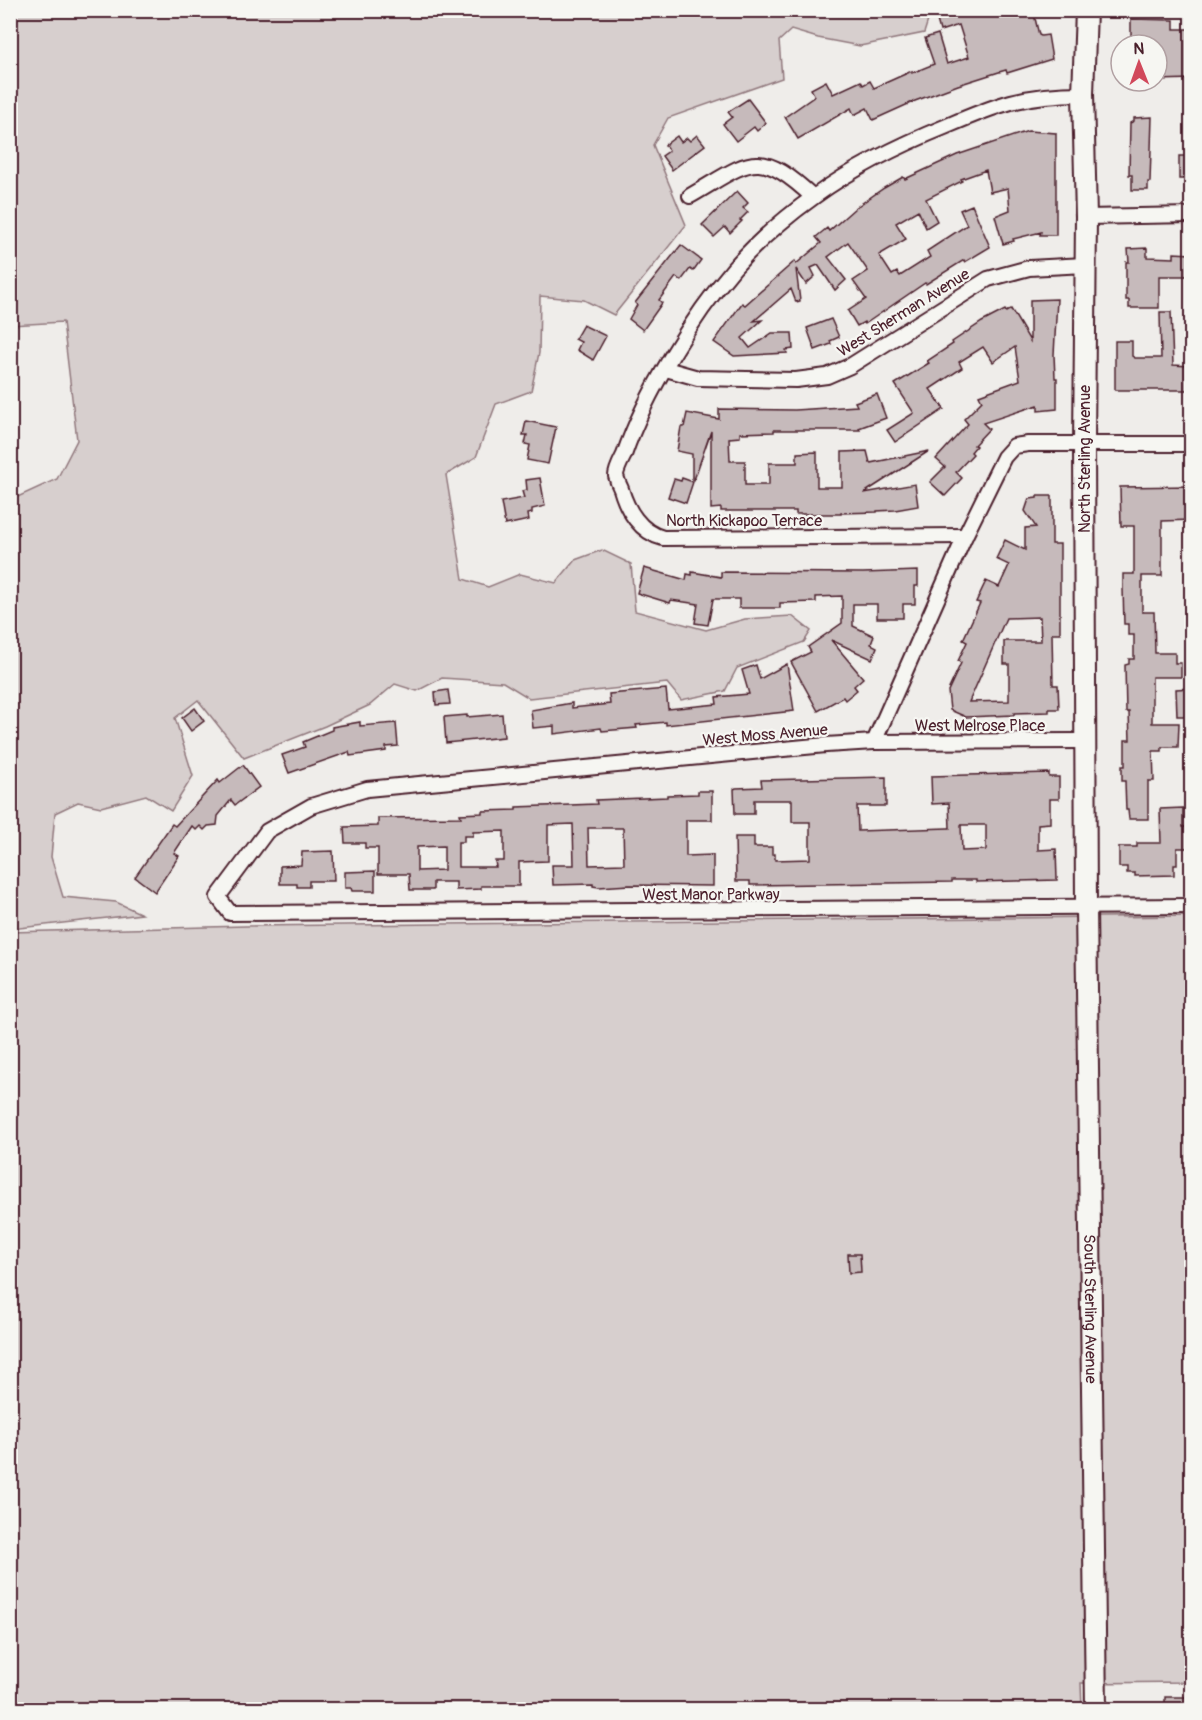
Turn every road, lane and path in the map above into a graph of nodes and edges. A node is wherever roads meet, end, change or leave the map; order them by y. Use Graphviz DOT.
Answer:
graph roads {
  1 [pos="1086,10"];
  2 [pos="1083,94"];
  3 [pos="690,196"];
  4 [pos="813,197"];
  5 [pos="1191,215"];
  6 [pos="1086,216"];
  7 [pos="1085,265"];
  8 [pos="666,369"];
  9 [pos="1084,444"];
  10 [pos="1191,444"];
  11 [pos="965,536"];
  12 [pos="1085,741"];
  13 [pos="874,742"];
  14 [pos="1191,906"];
  15 [pos="1086,908"];
  16 [pos="230,913"];
  17 [pos="1096,1710"];
  1 -- 2 [label="street, North Sterling Avenue"];
  2 -- 4 [label="street, North Kickapoo Terrace"];
  2 -- 6 [label="street, North Sterling Avenue"];
  3 -- 4 [label="street"];
  4 -- 8 [label="street, North Kickapoo Terrace"];
  5 -- 6 [label="street"];
  6 -- 7 [label="street, North Sterling Avenue"];
  7 -- 8 [label="street, West Sherman Avenue"];
  7 -- 9 [label="street, North Sterling Avenue"];
  8 -- 11 [label="street, North Kickapoo Terrace"];
  9 -- 10 [label="street"];
  9 -- 11 [label="street"];
  9 -- 12 [label="street, North Sterling Avenue"];
  11 -- 13 [label="street"];
  12 -- 13 [label="street, West Melrose Place"];
  12 -- 15 [label="street, North Sterling Avenue"];
  13 -- 16 [label="street, West Moss Avenue"];
  14 -- 15 [label="street, West Manor Parkway"];
  15 -- 16 [label="street, West Manor Parkway"];
  15 -- 17 [label="street, South Sterling Avenue"];
}
